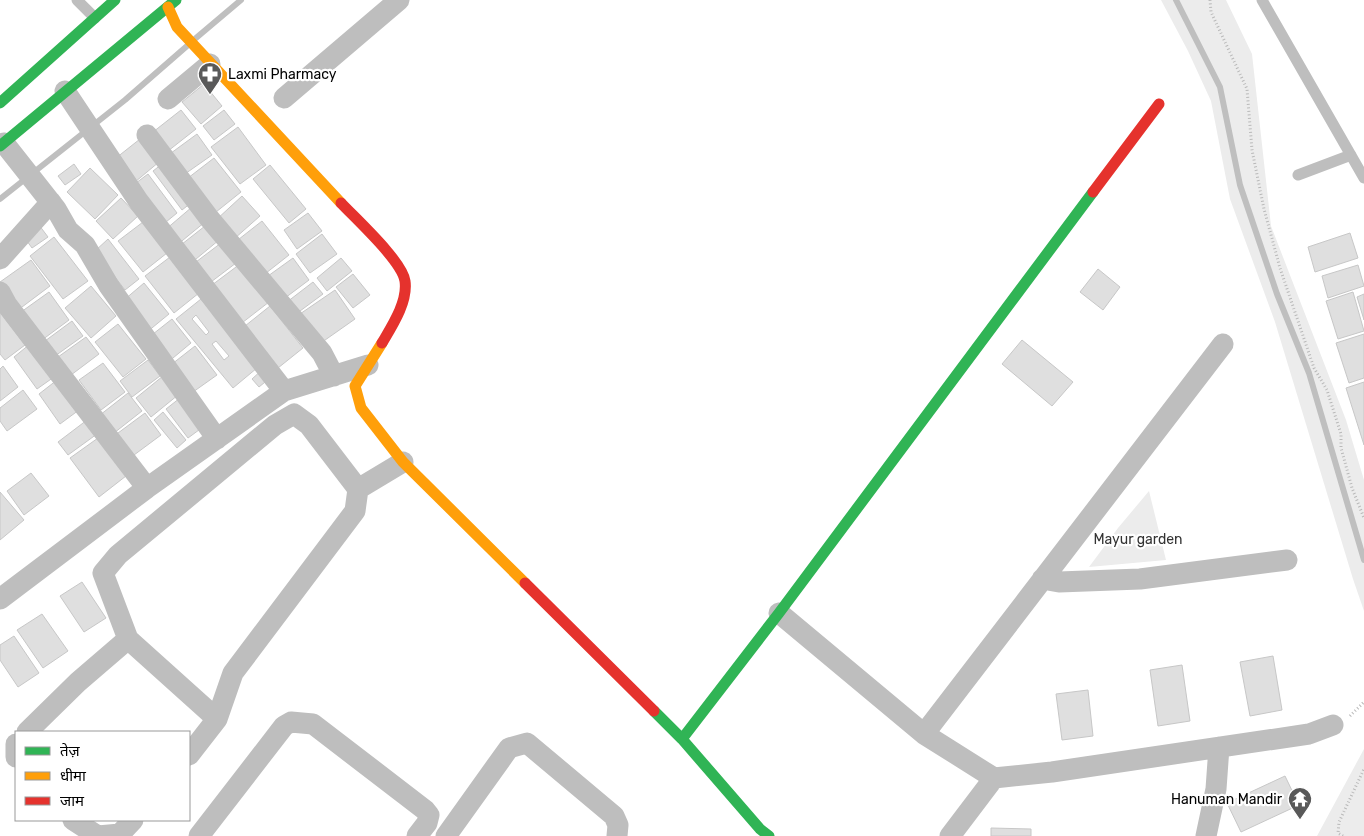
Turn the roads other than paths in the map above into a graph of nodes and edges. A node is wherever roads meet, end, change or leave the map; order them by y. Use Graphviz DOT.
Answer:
graph roads {
  1 [pos="77,0"];
  2 [pos="116,0"];
  3 [pos="399,0"];
  4 [pos="1262,0"];
  5 [pos="172,3"];
  6 [pos="95,18"];
  7 [pos="206,59"];
  8 [pos="65,91"];
  9 [pos="284,98"];
  10 [pos="168,99"];
  11 [pos="0,103"];
  12 [pos="1159,104"];
  13 [pos="147,135"];
  14 [pos="2,145"];
  15 [pos="1351,155"];
  16 [pos="1298,175"];
  17 [pos="1364,176"];
  18 [pos="51,202"];
  19 [pos="0,259"];
  20 [pos="0,292"];
  21 [pos="1223,344"];
  22 [pos="368,365"];
  23 [pos="334,376"];
  24 [pos="284,391"];
  25 [pos="217,439"];
  26 [pos="403,462"];
  27 [pos="146,488"];
  28 [pos="358,489"];
  29 [pos="1287,560"];
  30 [pos="1042,579"];
  31 [pos="0,599"];
  32 [pos="779,612"];
  33 [pos="128,639"];
  34 [pos="217,719"];
  35 [pos="1332,725"];
  36 [pos="28,731"];
  37 [pos="924,734"];
  38 [pos="682,739"];
  39 [pos="1219,747"];
  40 [pos="190,754"];
  41 [pos="994,778"];
  42 [pos="75,821"];
  43 [pos="132,821"];
  44 [pos="762,834"];
  45 [pos="199,836"];
  46 [pos="417,836"];
  47 [pos="446,836"];
  48 [pos="617,836"];
  49 [pos="950,836"];
  50 [pos="1206,836"];
  1 -- 6 [label="lane"];
  2 -- 6 [label="street"];
  3 -- 9 [label="street"];
  4 -- 15 [label="lane"];
  5 -- 7 [label="street"];
  5 -- 8 [label="street"];
  6 -- 11 [label="street"];
  7 -- 10 [label="street"];
  7 -- 22 [label="street"];
  8 -- 14 [label="street"];
  8 -- 24 [label="street"];
  12 -- 32 [label="street"];
  13 -- 23 [label="street"];
  14 -- 18 [label="street"];
  15 -- 16 [label="lane"];
  15 -- 17 [label="lane"];
  18 -- 19 [label="street"];
  18 -- 25 [label="street"];
  20 -- 27 [label="street"];
  21 -- 30 [label="street"];
  22 -- 23 [label="street"];
  22 -- 26 [label="street"];
  23 -- 24 [label="street"];
  24 -- 25 [label="street"];
  25 -- 27 [label="street"];
  26 -- 28 [label="street"];
  26 -- 38 [label="street"];
  27 -- 31 [label="street"];
  28 -- 33 [label="street"];
  28 -- 34 [label="street"];
  29 -- 30 [label="street"];
  30 -- 37 [label="street"];
  32 -- 37 [label="street"];
  32 -- 38 [label="street"];
  33 -- 34 [label="street"];
  33 -- 36 [label="street"];
  34 -- 40 [label="street"];
  35 -- 39 [label="street"];
  37 -- 41 [label="street"];
  38 -- 44 [label="street"];
  39 -- 41 [label="street"];
  39 -- 50 [label="street"];
  41 -- 49 [label="street"];
  42 -- 43 [label="street"];
  45 -- 46 [label="street"];
  47 -- 48 [label="street"];
}
